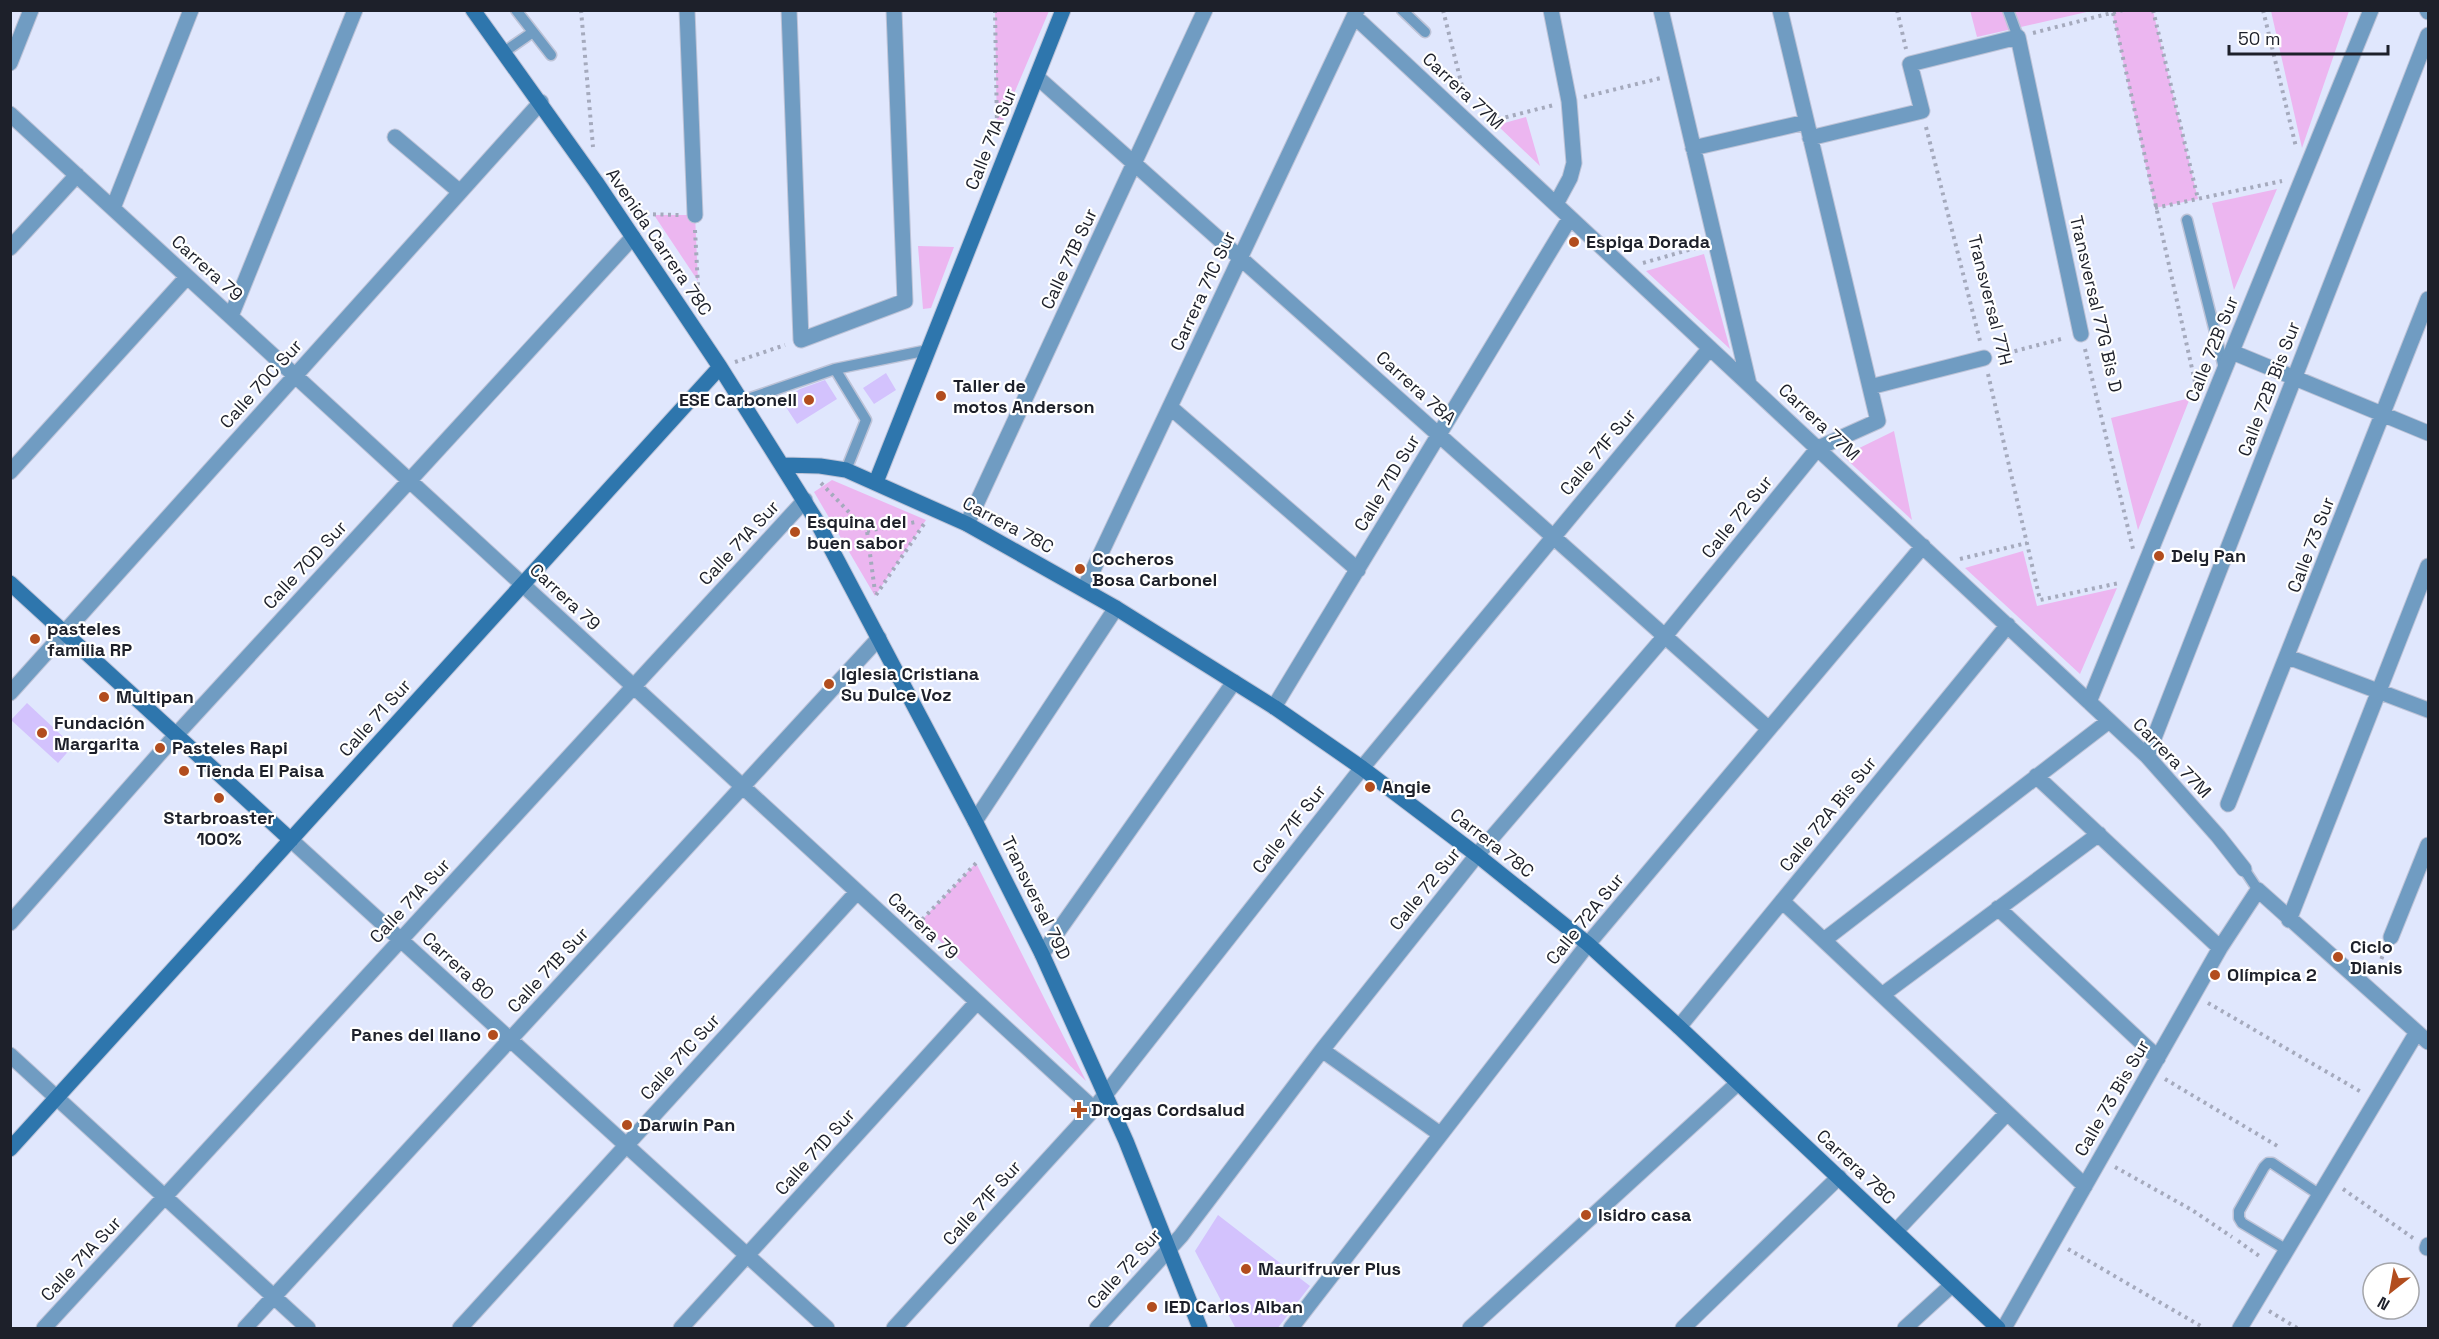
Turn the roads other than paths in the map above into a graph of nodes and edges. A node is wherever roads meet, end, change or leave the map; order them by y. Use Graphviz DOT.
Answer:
graph roads {
  1 [pos="31,10"];
  2 [pos="191,10"];
  3 [pos="355,10"];
  4 [pos="473,10"];
  5 [pos="516,10"];
  6 [pos="687,10"];
  7 [pos="789,10"];
  8 [pos="894,10"];
  9 [pos="1063,10"];
  10 [pos="1205,10"];
  11 [pos="1402,10"];
  12 [pos="1551,10"];
  13 [pos="1660,10"];
  14 [pos="1780,10"];
  15 [pos="2008,10"];
  16 [pos="2371,10"];
  17 [pos="1356,13"];
  18 [pos="533,32"];
  19 [pos="1425,32"];
  20 [pos="2428,35"];
  21 [pos="2018,37"];
  22 [pos="504,52"];
  23 [pos="551,54"];
  24 [pos="10,63"];
  25 [pos="1037,77"];
  26 [pos="541,102"];
  27 [pos="10,114"];
  28 [pos="1806,122"];
  29 [pos="395,136"];
  30 [pos="1810,138"];
  31 [pos="1693,148"];
  32 [pos="1135,162"];
  33 [pos="77,175"];
  34 [pos="460,192"];
  35 [pos="1556,204"];
  36 [pos="113,208"];
  37 [pos="695,215"];
  38 [pos="1570,218"];
  39 [pos="2187,220"];
  40 [pos="633,237"];
  41 [pos="10,248"];
  42 [pos="1240,258"];
  43 [pos="187,277"];
  44 [pos="2428,299"];
  45 [pos="231,316"];
  46 [pos="2081,334"];
  47 [pos="1710,348"];
  48 [pos="928,350"];
  49 [pos="2232,352"];
  50 [pos="1984,358"];
  51 [pos="720,367"];
  52 [pos="835,369"];
  53 [pos="2225,370"];
  54 [pos="295,376"];
  55 [pos="2295,378"];
  56 [pos="1750,385"];
  57 [pos="1870,387"];
  58 [pos="742,401"];
  59 [pos="1170,407"];
  60 [pos="2383,414"];
  61 [pos="2428,433"];
  62 [pos="1439,434"];
  63 [pos="1818,448"];
  64 [pos="784,465"];
  65 [pos="846,470"];
  66 [pos="10,472"];
  67 [pos="410,481"];
  68 [pos="876,482"];
  69 [pos="805,500"];
  70 [pos="967,524"];
  71 [pos="1553,536"];
  72 [pos="1923,546"];
  73 [pos="2428,566"];
  74 [pos="1358,570"];
  75 [pos="10,583"];
  76 [pos="523,585"];
  77 [pos="1084,589"];
  78 [pos="1116,608"];
  79 [pos="2008,626"];
  80 [pos="65,632"];
  81 [pos="1665,636"];
  82 [pos="879,638"];
  83 [pos="2288,657"];
  84 [pos="1234,682"];
  85 [pos="634,687"];
  86 [pos="2379,692"];
  87 [pos="10,693"];
  88 [pos="2090,702"];
  89 [pos="1274,707"];
  90 [pos="2428,710"];
  91 [pos="2109,721"];
  92 [pos="1769,729"];
  93 [pos="176,735"];
  94 [pos="2147,756"];
  95 [pos="1362,768"];
  96 [pos="2036,776"];
  97 [pos="743,787"];
  98 [pos="2228,804"];
  99 [pos="975,820"];
  100 [pos="2099,834"];
  101 [pos="291,840"];
  102 [pos="2428,845"];
  103 [pos="1477,855"];
  104 [pos="2244,869"];
  105 [pos="2258,890"];
  106 [pos="857,892"];
  107 [pos="1782,901"];
  108 [pos="1998,908"];
  109 [pos="2289,920"];
  110 [pos="10,923"];
  111 [pos="2391,937"];
  112 [pos="401,940"];
  113 [pos="1824,940"];
  114 [pos="1588,944"];
  115 [pos="2220,948"];
  116 [pos="1042,954"];
  117 [pos="1882,995"];
  118 [pos="977,1002"];
  119 [pos="1679,1027"];
  120 [pos="2423,1037"];
  121 [pos="510,1040"];
  122 [pos="1322,1050"];
  123 [pos="10,1055"];
  124 [pos="2158,1058"];
  125 [pos="1738,1083"];
  126 [pos="1105,1095"];
  127 [pos="57,1098"];
  128 [pos="1094,1109"];
  129 [pos="2007,1113"];
  130 [pos="1440,1134"];
  131 [pos="626,1146"];
  132 [pos="10,1149"];
  133 [pos="1839,1177"];
  134 [pos="2085,1186"];
  135 [pos="2320,1195"];
  136 [pos="165,1197"];
  137 [pos="1896,1231"];
  138 [pos="2287,1250"];
  139 [pos="1168,1251"];
  140 [pos="747,1256"];
  141 [pos="1952,1285"];
  142 [pos="274,1297"];
  143 [pos="1488,1323"];
  144 [pos="44,1329"];
  145 [pos="245,1329"];
  146 [pos="308,1329"];
  147 [pos="460,1329"];
  148 [pos="681,1329"];
  149 [pos="827,1329"];
  150 [pos="894,1329"];
  151 [pos="1097,1329"];
  152 [pos="1200,1329"];
  153 [pos="1292,1329"];
  154 [pos="1470,1329"];
  155 [pos="1683,1329"];
  156 [pos="1905,1329"];
  157 [pos="1998,1329"];
  158 [pos="2004,1329"];
  159 [pos="2240,1329"];
  1 -- 24 [label="street"];
  2 -- 36 [label="street"];
  3 -- 45 [label="street"];
  4 -- 22 [label="street, Avenida Carrera 78C"];
  5 -- 18 [label="lane"];
  6 -- 37 [label="street"];
  7 -- 8 [label="street"];
  9 -- 25 [label="street, Calle 71A Sur"];
  10 -- 32 [label="street, Calle 71B Sur"];
  11 -- 19 [label="lane"];
  12 -- 35 [label="street"];
  13 -- 31 [label="street"];
  14 -- 28 [label="street"];
  15 -- 21 [label="lane"];
  16 -- 49 [label="street, Calle 72B Sur"];
  17 -- 35 [label="street, Carrera 77M"];
  17 -- 42 [label="street, Carrera 71C Sur"];
  18 -- 22 [label="lane"];
  18 -- 23 [label="lane"];
  20 -- 55 [label="street, Calle 72B Bis Sur"];
  21 -- 30 [label="street"];
  21 -- 46 [label="street, Transversal 77G Bis D"];
  22 -- 26 [label="street, Avenida Carrera 78C"];
  25 -- 32 [label="street, Carrera 78A"];
  25 -- 48 [label="street, Calle 71A Sur"];
  26 -- 34 [label="street, Calle 70C Sur"];
  26 -- 40 [label="street, Avenida Carrera 78C"];
  27 -- 33 [label="street, Carrera 79"];
  28 -- 30 [label="street"];
  28 -- 31 [label="street"];
  29 -- 34 [label="street"];
  30 -- 57 [label="street"];
  31 -- 56 [label="street"];
  32 -- 42 [label="street, Carrera 78A"];
  32 -- 70 [label="street, Calle 71B Sur"];
  33 -- 36 [label="street, Carrera 79"];
  33 -- 41 [label="street"];
  34 -- 54 [label="street, Calle 70C Sur"];
  35 -- 38 [label="street, Carrera 77M"];
  36 -- 43 [label="street, Carrera 79"];
  38 -- 47 [label="street, Carrera 77M"];
  38 -- 62 [label="street, Calle 71D Sur"];
  39 -- 53 [label="lane"];
  40 -- 51 [label="street, Avenida Carrera 78C"];
  40 -- 67 [label="street, Calle 70D Sur"];
  42 -- 59 [label="street, Carrera 71C Sur"];
  42 -- 62 [label="street, Carrera 78A"];
  43 -- 45 [label="street, Carrera 79"];
  43 -- 66 [label="street"];
  44 -- 60 [label="street, Calle 73 Sur"];
  45 -- 54 [label="street, Carrera 79"];
  47 -- 56 [label="street, Carrera 77M"];
  47 -- 71 [label="street, Calle 71F Sur"];
  48 -- 52 [label="lane"];
  48 -- 68 [label="street, Calle 71A Sur"];
  49 -- 53 [label="street, Calle 72B Sur"];
  49 -- 55 [label="street"];
  50 -- 57 [label="street"];
  51 -- 58 [label="street, Avenida Carrera 78C"];
  51 -- 76 [label="street, Calle 71 Sur"];
  52 -- 58 [label="lane"];
  52 -- 65 [label="lane"];
  53 -- 88 [label="street, Calle 72B Sur"];
  54 -- 67 [label="street, Carrera 79"];
  54 -- 80 [label="street, Calle 70C Sur"];
  55 -- 60 [label="street"];
  55 -- 94 [label="street, Calle 72B Bis Sur"];
  56 -- 63 [label="street, Carrera 77M"];
  57 -- 63 [label="street, Calle 72 Sur"];
  58 -- 64 [label="street, Avenida Carrera 78C"];
  59 -- 74 [label="street"];
  59 -- 77 [label="street, Carrera 71C Sur"];
  60 -- 61 [label="street"];
  60 -- 83 [label="street, Calle 73 Sur"];
  62 -- 71 [label="street, Carrera 78A"];
  62 -- 74 [label="street, Calle 71D Sur"];
  63 -- 72 [label="street, Carrera 77M"];
  63 -- 81 [label="street, Calle 72 Sur"];
  64 -- 65 [label="street, Carrera 78C"];
  64 -- 69 [label="street, Avenida Carrera 78C"];
  65 -- 68 [label="street, Carrera 78C"];
  67 -- 76 [label="street, Carrera 79"];
  67 -- 93 [label="street, Calle 70D Sur"];
  68 -- 70 [label="street, Carrera 78C"];
  69 -- 82 [label="street, Transversal 79D"];
  69 -- 85 [label="street, Calle 71A Sur"];
  70 -- 77 [label="street, Carrera 78C"];
  71 -- 81 [label="street, Carrera 78A"];
  71 -- 95 [label="street, Calle 71F Sur"];
  72 -- 79 [label="street, Carrera 77M"];
  72 -- 92 [label="street, Calle 72A Sur"];
  73 -- 86 [label="street"];
  74 -- 89 [label="street, Calle 71D Sur"];
  75 -- 80 [label="street, Carrera 80"];
  76 -- 85 [label="street, Carrera 79"];
  76 -- 101 [label="street, Calle 71 Sur"];
  77 -- 78 [label="street, Carrera 78C"];
  78 -- 84 [label="street, Carrera 78C"];
  78 -- 99 [label="street"];
  79 -- 88 [label="street, Carrera 77M"];
  79 -- 107 [label="street, Calle 72A Bis Sur"];
  80 -- 87 [label="street, Calle 70C Sur"];
  80 -- 93 [label="street, Carrera 80"];
  81 -- 92 [label="street, Carrera 78A"];
  81 -- 103 [label="street, Calle 72 Sur"];
  82 -- 97 [label="street, Calle 71B Sur"];
  82 -- 99 [label="street, Transversal 79D"];
  83 -- 86 [label="street"];
  83 -- 98 [label="street, Calle 73 Sur"];
  84 -- 89 [label="street, Carrera 78C"];
  84 -- 116 [label="street"];
  85 -- 97 [label="street, Carrera 79"];
  85 -- 112 [label="street, Calle 71A Sur"];
  86 -- 90 [label="street"];
  86 -- 109 [label="street"];
  88 -- 91 [label="street, Carrera 77M"];
  89 -- 95 [label="street, Carrera 78C"];
  91 -- 94 [label="street, Carrera 77M"];
  91 -- 96 [label="street"];
  92 -- 114 [label="street, Calle 72A Sur"];
  93 -- 101 [label="street, Carrera 80"];
  93 -- 110 [label="street, Calle 70D Sur"];
  94 -- 104 [label="street, Carrera 77M"];
  95 -- 103 [label="street, Carrera 78C"];
  95 -- 126 [label="street, Calle 71F Sur"];
  96 -- 100 [label="street"];
  96 -- 113 [label="street"];
  97 -- 106 [label="street, Carrera 79"];
  97 -- 121 [label="street, Calle 71B Sur"];
  99 -- 116 [label="street, Transversal 79D"];
  100 -- 108 [label="street"];
  100 -- 115 [label="street"];
  101 -- 112 [label="street, Carrera 80"];
  101 -- 127 [label="street, Calle 71 Sur"];
  102 -- 111 [label="street"];
  103 -- 114 [label="street, Carrera 78C"];
  103 -- 122 [label="street, Calle 72 Sur"];
  104 -- 105 [label="lane"];
  105 -- 109 [label="street"];
  105 -- 115 [label="street, Calle 73 Bis Sur"];
  106 -- 118 [label="street, Carrera 79"];
  106 -- 131 [label="street, Calle 71C Sur"];
  107 -- 113 [label="street"];
  107 -- 119 [label="street, Calle 72A Bis Sur"];
  108 -- 117 [label="street"];
  108 -- 124 [label="street"];
  109 -- 120 [label="street"];
  112 -- 121 [label="street, Carrera 80"];
  112 -- 136 [label="street, Calle 71A Sur"];
  113 -- 117 [label="street"];
  114 -- 119 [label="street, Carrera 78C"];
  114 -- 130 [label="street, Calle 72A Sur"];
  115 -- 124 [label="street, Calle 73 Bis Sur"];
  116 -- 126 [label="street, Transversal 79D"];
  117 -- 129 [label="street"];
  118 -- 128 [label="street, Carrera 79"];
  118 -- 140 [label="street, Calle 71D Sur"];
  119 -- 125 [label="street, Carrera 78C"];
  120 -- 135 [label="street"];
  121 -- 131 [label="street, Carrera 80"];
  121 -- 142 [label="street, Calle 71B Sur"];
  122 -- 130 [label="street"];
  122 -- 139 [label="street, Calle 72 Sur"];
  123 -- 127 [label="street"];
  124 -- 134 [label="street, Calle 73 Bis Sur"];
  125 -- 133 [label="street, Carrera 78C"];
  125 -- 143 [label="street"];
  126 -- 128 [label="street, Calle 71F Sur"];
  126 -- 139 [label="street, Transversal 79D"];
  127 -- 132 [label="street, Calle 71 Sur"];
  127 -- 136 [label="street"];
  128 -- 150 [label="street, Calle 71F Sur"];
  129 -- 134 [label="street"];
  129 -- 137 [label="street"];
  130 -- 153 [label="street, Calle 72A Sur"];
  131 -- 140 [label="street, Carrera 80"];
  131 -- 147 [label="street, Calle 71C Sur"];
  133 -- 137 [label="street, Carrera 78C"];
  133 -- 155 [label="street"];
  134 -- 158 [label="street, Calle 73 Bis Sur"];
  135 -- 138 [label="street"];
  135 -- 138 [label="lane"];
  136 -- 142 [label="street"];
  136 -- 144 [label="street, Calle 71A Sur"];
  137 -- 141 [label="street, Carrera 78C"];
  138 -- 159 [label="street"];
  139 -- 151 [label="street, Calle 72 Sur"];
  139 -- 152 [label="street, Transversal 79D"];
  140 -- 148 [label="street, Calle 71D Sur"];
  140 -- 149 [label="street, Carrera 80"];
  141 -- 156 [label="street"];
  141 -- 157 [label="street, Carrera 78C"];
  142 -- 145 [label="street, Calle 71B Sur"];
  142 -- 146 [label="street"];
  143 -- 154 [label="street"];
}
